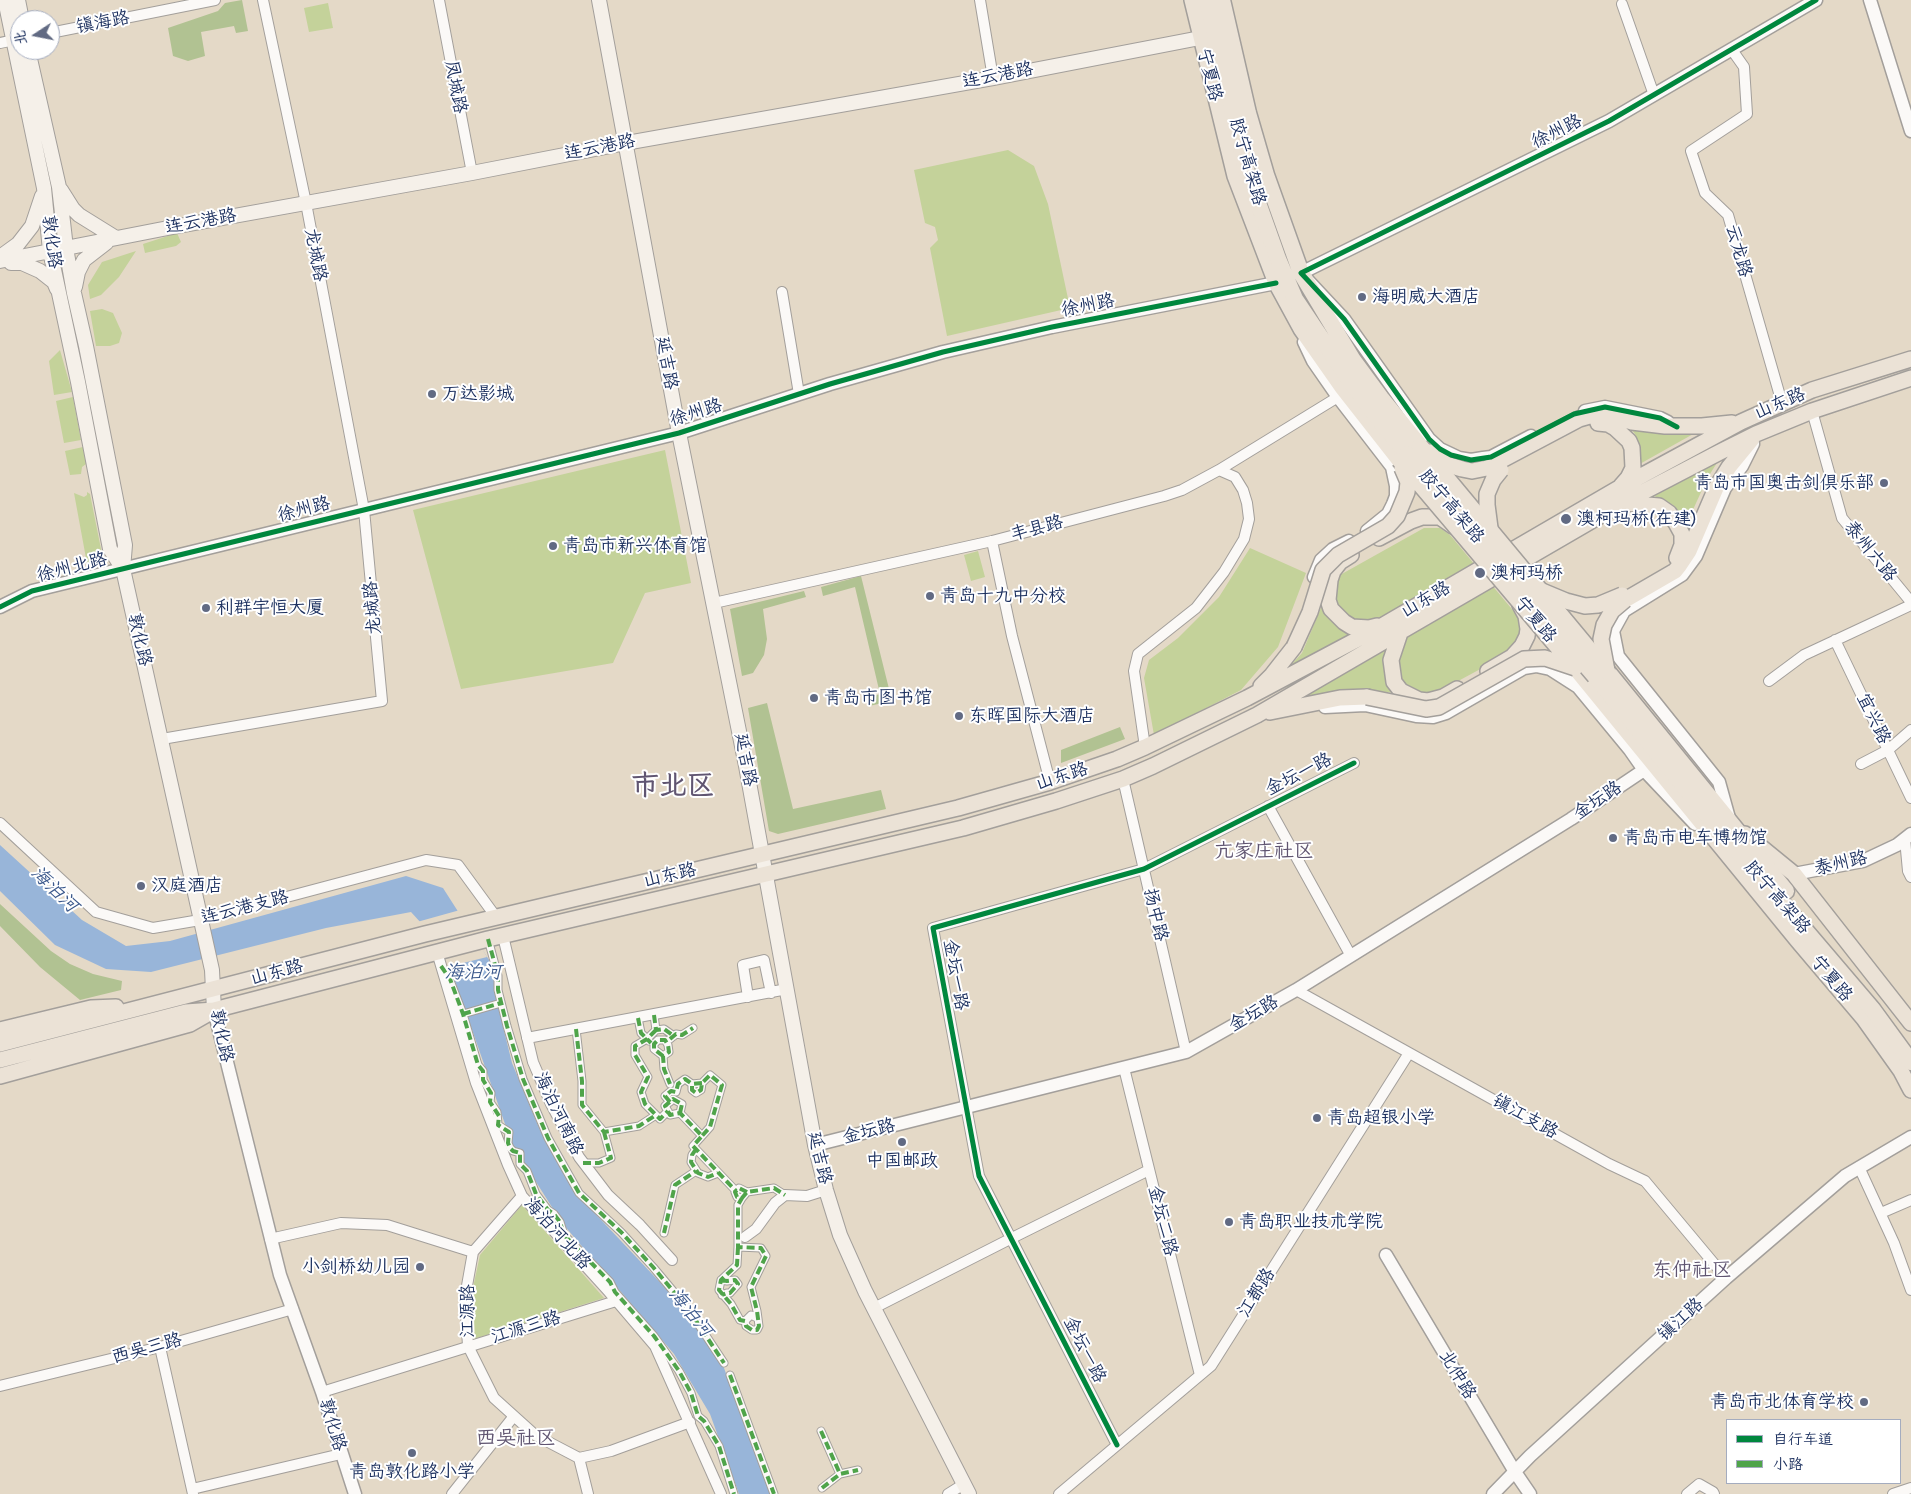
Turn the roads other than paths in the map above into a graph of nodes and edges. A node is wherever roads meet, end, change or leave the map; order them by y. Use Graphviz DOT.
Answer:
graph roads {
  1 [pos="5,0"];
  2 [pos="215,0"];
  3 [pos="263,0"];
  4 [pos="439,0"];
  5 [pos="599,0"];
  6 [pos="980,0"];
  7 [pos="1192,0"];
  8 [pos="1207,0"];
  9 [pos="1222,0"];
  10 [pos="1227,0"];
  11 [pos="1816,0"];
  12 [pos="1870,0"];
  13 [pos="1622,4"];
  14 [pos="1227,20"];
  15 [pos="60,31"];
  16 [pos="10,34"];
  17 [pos="1200,38"];
  18 [pos="1732,50"];
  19 [pos="15,60"];
  20 [pos="30,60"];
  21 [pos="993,78"];
  22 [pos="1654,95"];
  23 [pos="1911,131"];
  24 [pos="626,143"];
  25 [pos="472,173"];
  26 [pos="58,187"];
  27 [pos="44,188"];
  28 [pos="306,203"];
  29 [pos="116,238"];
  30 [pos="66,248"];
  31 [pos="50,251"];
  32 [pos="0,257"];
  33 [pos="0,262"];
  34 [pos="1301,273"];
  35 [pos="1276,283"];
  36 [pos="782,292"];
  37 [pos="74,293"];
  38 [pos="58,294"];
  39 [pos="1292,312"];
  40 [pos="1911,359"];
  41 [pos="1911,378"];
  42 [pos="799,394"];
  43 [pos="1338,397"];
  44 [pos="1782,403"];
  45 [pos="1812,411"];
  46 [pos="1740,422"];
  47 [pos="1677,427"];
  48 [pos="679,433"];
  49 [pos="1756,434"];
  50 [pos="1440,449"];
  51 [pos="1409,453"];
  52 [pos="1498,467"];
  53 [pos="1219,470"];
  54 [pos="1394,476"];
  55 [pos="1619,488"];
  56 [pos="1622,503"];
  57 [pos="364,510"];
  58 [pos="1490,528"];
  59 [pos="1459,530"];
  60 [pos="992,541"];
  61 [pos="123,570"];
  62 [pos="1542,591"];
  63 [pos="1624,597"];
  64 [pos="1519,601"];
  65 [pos="714,603"];
  66 [pos="1911,603"];
  67 [pos="0,607"];
  68 [pos="1386,623"];
  69 [pos="1400,632"];
  70 [pos="1614,640"];
  71 [pos="1835,640"];
  72 [pos="1575,668"];
  73 [pos="1276,671"];
  74 [pos="1559,674"];
  75 [pos="1596,676"];
  76 [pos="1769,681"];
  77 [pos="1247,698"];
  78 [pos="1257,715"];
  79 [pos="1911,730"];
  80 [pos="162,739"];
  81 [pos="1145,748"];
  82 [pos="1888,750"];
  83 [pos="1354,763"];
  84 [pos="1861,764"];
  85 [pos="1644,770"];
  86 [pos="1123,778"];
  87 [pos="1050,782"];
  88 [pos="1911,798"];
  89 [pos="1268,806"];
  90 [pos="0,823"];
  91 [pos="1731,823"];
  92 [pos="1908,837"];
  93 [pos="1714,839"];
  94 [pos="762,854"];
  95 [pos="1144,869"];
  96 [pos="766,874"];
  97 [pos="1794,874"];
  98 [pos="1911,878"];
  99 [pos="496,917"];
  100 [pos="200,920"];
  101 [pos="503,936"];
  102 [pos="483,940"];
  103 [pos="1350,956"];
  104 [pos="439,959"];
  105 [pos="787,989"];
  106 [pos="213,990"];
  107 [pos="1296,990"];
  108 [pos="771,993"];
  109 [pos="748,998"];
  110 [pos="501,1003"];
  111 [pos="142,1007"];
  112 [pos="214,1010"];
  113 [pos="464,1014"];
  114 [pos="654,1015"];
  115 [pos="638,1018"];
  116 [pos="1911,1023"];
  117 [pos="694,1028"];
  118 [pos="576,1029"];
  119 [pos="0,1030"];
  120 [pos="656,1030"];
  121 [pos="674,1036"];
  122 [pos="527,1038"];
  123 [pos="647,1039"];
  124 [pos="666,1042"];
  125 [pos="0,1044"];
  126 [pos="1911,1044"];
  127 [pos="654,1047"];
  128 [pos="1186,1052"];
  129 [pos="1408,1053"];
  130 [pos="663,1056"];
  131 [pos="0,1060"];
  132 [pos="1911,1062"];
  133 [pos="1124,1068"];
  134 [pos="0,1076"];
  135 [pos="673,1087"];
  136 [pos="1911,1090"];
  137 [pos="670,1102"];
  138 [pos="965,1108"];
  139 [pos="668,1111"];
  140 [pos="680,1113"];
  141 [pos="656,1115"];
  142 [pos="604,1132"];
  143 [pos="702,1136"];
  144 [pos="1909,1136"];
  145 [pos="815,1145"];
  146 [pos="696,1149"];
  147 [pos="583,1163"];
  148 [pos="1859,1168"];
  149 [pos="1150,1170"];
  150 [pos="696,1172"];
  151 [pos="718,1172"];
  152 [pos="826,1190"];
  153 [pos="745,1195"];
  154 [pos="785,1195"];
  155 [pos="522,1196"];
  156 [pos="1911,1200"];
  157 [pos="1881,1213"];
  158 [pos="664,1233"];
  159 [pos="744,1237"];
  160 [pos="1012,1238"];
  161 [pos="270,1239"];
  162 [pos="738,1247"];
  163 [pos="473,1252"];
  164 [pos="1386,1255"];
  165 [pos="672,1260"];
  166 [pos="1726,1278"];
  167 [pos="721,1280"];
  168 [pos="1911,1290"];
  169 [pos="722,1295"];
  170 [pos="616,1301"];
  171 [pos="293,1308"];
  172 [pos="874,1308"];
  173 [pos="757,1318"];
  174 [pos="745,1321"];
  175 [pos="468,1346"];
  176 [pos="160,1347"];
  177 [pos="724,1363"];
  178 [pos="730,1375"];
  179 [pos="1200,1375"];
  180 [pos="0,1386"];
  181 [pos="322,1392"];
  182 [pos="514,1416"];
  183 [pos="690,1422"];
  184 [pos="821,1431"];
  185 [pos="1118,1445"];
  186 [pos="341,1454"];
  187 [pos="579,1458"];
  188 [pos="858,1470"];
  189 [pos="1515,1472"];
  190 [pos="840,1474"];
  191 [pos="822,1488"];
  192 [pos="1911,1488"];
  193 [pos="967,1489"];
  194 [pos="192,1492"];
  195 [pos="355,1494"];
  196 [pos="452,1494"];
  197 [pos="588,1494"];
  198 [pos="721,1494"];
  199 [pos="734,1494"];
  200 [pos="774,1494"];
  201 [pos="948,1494"];
  202 [pos="1059,1494"];
  203 [pos="1493,1494"];
  204 [pos="1530,1494"];
  205 [pos="1687,1494"];
  206 [pos="1714,1494"];
  207 [pos="1893,1494"];
  1 -- 16 [label="main road, 敦化路"];
  2 -- 15 [label="street, 镇海路"];
  3 -- 28 [label="street, 龙城路"];
  4 -- 25 [label="street, 凤城路"];
  5 -- 24 [label="main road, 延吉路"];
  6 -- 21 [label="street"];
  7 -- 17 [label="main road, 宁夏路"];
  8 -- 51 [label="highway, 胶宁高架路"];
  9 -- 14 [label="highway, 胶宁高架路"];
  10 -- 14 [label="main road"];
  11 -- 18 [label="street, 徐州路"];
  12 -- 23 [label="street"];
  13 -- 22 [label="street"];
  14 -- 34 [label="highway, 胶宁高架路"];
  17 -- 21 [label="main road, 连云港路"];
  17 -- 35 [label="main road, 宁夏路"];
  18 -- 22 [label="street, 徐州路"];
  18 -- 44 [label="street, 云龙路"];
  19 -- 27 [label="main road, 敦化路"];
  20 -- 26 [label="main road, 敦化路"];
  21 -- 24 [label="main road, 连云港路"];
  22 -- 34 [label="street, 徐州路"];
  24 -- 25 [label="main road, 连云港路"];
  24 -- 48 [label="main road, 延吉路"];
  25 -- 28 [label="main road, 连云港路"];
  26 -- 29 [label="main road"];
  26 -- 30 [label="main road, 敦化路"];
  27 -- 31 [label="main road, 敦化路"];
  27 -- 32 [label="main road"];
  28 -- 29 [label="main road, 连云港路"];
  28 -- 57 [label="street, 龙城路"];
  29 -- 30 [label="main road, 连云港路"];
  29 -- 37 [label="main road"];
  30 -- 31 [label="main road, 连云港路"];
  30 -- 37 [label="main road, 敦化路"];
  31 -- 33 [label="main road, 连云港路"];
  31 -- 38 [label="main road, 敦化路"];
  33 -- 38 [label="main road"];
  34 -- 50 [label="street"];
  34 -- 51 [label="highway, 胶宁高架路"];
  35 -- 39 [label="main road, 宁夏路"];
  35 -- 42 [label="street, 徐州路"];
  36 -- 42 [label="street"];
  37 -- 61 [label="main road, 敦化路"];
  38 -- 61 [label="main road, 敦化路"];
  39 -- 43 [label="street"];
  39 -- 51 [label="main road, 宁夏路"];
  40 -- 44 [label="main road, 山东路"];
  41 -- 45 [label="main road, 山东路"];
  42 -- 48 [label="street, 徐州路"];
  43 -- 53 [label="street, 丰县路"];
  43 -- 54 [label="street"];
  44 -- 46 [label="main road, 山东路"];
  45 -- 49 [label="main road, 山东路"];
  45 -- 66 [label="street, 泰州六路"];
  46 -- 47 [label="main road"];
  46 -- 55 [label="main road, 山东路"];
  47 -- 50 [label="street"];
  47 -- 52 [label="main road"];
  48 -- 57 [label="street, 徐州路"];
  48 -- 65 [label="main road, 延吉路"];
  49 -- 56 [label="main road, 山东路"];
  49 -- 63 [label="main road"];
  49 -- 70 [label="street"];
  50 -- 54 [label="street"];
  51 -- 52 [label="main road, bridge"];
  51 -- 58 [label="highway, 胶宁高架路, bridge"];
  51 -- 59 [label="main road, 宁夏路, bridge"];
  51 -- 73 [label="main road, bridge"];
  51 -- 75 [label="highway, 胶宁高架路, bridge"];
  52 -- 55 [label="main road"];
  52 -- 58 [label="main road, bridge"];
  53 -- 60 [label="street, 丰县路"];
  53 -- 81 [label="street"];
  54 -- 73 [label="street"];
  55 -- 68 [label="main road, 山东路"];
  56 -- 63 [label="main road"];
  56 -- 69 [label="main road, 山东路"];
  57 -- 61 [label="street, 徐州路"];
  57 -- 80 [label="street, 龙城路·"];
  58 -- 62 [label="highway, 胶宁高架路, bridge"];
  59 -- 64 [label="main road, 宁夏路, bridge"];
  59 -- 68 [label="main road, bridge"];
  60 -- 65 [label="street, 丰县路"];
  60 -- 87 [label="street"];
  61 -- 67 [label="street, 徐州北路"];
  61 -- 80 [label="main road, 敦化路"];
  62 -- 63 [label="main road, bridge"];
  62 -- 75 [label="highway, 胶宁高架路, bridge"];
  63 -- 75 [label="main road, bridge"];
  64 -- 69 [label="main road, bridge"];
  64 -- 72 [label="main road, 宁夏路, bridge"];
  65 -- 94 [label="main road, 延吉路"];
  66 -- 71 [label="street"];
  68 -- 77 [label="main road, 山东路"];
  69 -- 78 [label="main road, 山东路"];
  70 -- 74 [label="street"];
  70 -- 91 [label="street"];
  71 -- 76 [label="street"];
  71 -- 82 [label="street, 宜兴路"];
  72 -- 75 [label="main road, 宁夏路"];
  72 -- 78 [label="main road, bridge"];
  73 -- 77 [label="main road"];
  74 -- 78 [label="street"];
  74 -- 85 [label="street"];
  75 -- 91 [label="highway, 胶宁高架路"];
  75 -- 93 [label="main road, 宁夏路"];
  75 -- 132 [label="highway, 胶宁高架路"];
  77 -- 81 [label="main road, 山东路"];
  78 -- 86 [label="main road, 山东路"];
  79 -- 82 [label="street"];
  80 -- 100 [label="main road, 敦化路"];
  81 -- 87 [label="main road, 山东路"];
  82 -- 84 [label="street"];
  82 -- 88 [label="street, 宜兴路"];
  83 -- 89 [label="street, 金坛一路"];
  85 -- 93 [label="street"];
  85 -- 103 [label="street, 金坛路"];
  86 -- 95 [label="street, 扬中路"];
  86 -- 96 [label="main road, 山东路"];
  87 -- 94 [label="main road, 山东路"];
  89 -- 95 [label="street, 金坛一路"];
  89 -- 103 [label="street"];
  90 -- 100 [label="street, 连云港支路"];
  91 -- 97 [label="main road, 宁夏路"];
  91 -- 126 [label="highway, 胶宁高架路"];
  92 -- 97 [label="street, 泰州路"];
  92 -- 98 [label="street"];
  93 -- 136 [label="main road, 宁夏路"];
  94 -- 96 [label="main road, 延吉路"];
  94 -- 99 [label="main road, 山东路"];
  95 -- 128 [label="street, 扬中路"];
  95 -- 138 [label="street, 金坛一路"];
  96 -- 101 [label="main road, 山东路"];
  96 -- 105 [label="main road, 延吉路"];
  97 -- 116 [label="main road, 宁夏路"];
  99 -- 100 [label="street, 连云港支路"];
  99 -- 106 [label="main road, 山东路"];
  100 -- 106 [label="main road, 敦化路"];
  101 -- 102 [label="main road, 山东路"];
  101 -- 122 [label="street, 海泊河南路"];
  102 -- 104 [label="main road, 山东路"];
  102 -- 110 [label="street"];
  103 -- 107 [label="street, 金坛路"];
  104 -- 112 [label="main road, 山东路"];
  104 -- 113 [label="street"];
  104 -- 155 [label="street, 海泊河北路"];
  105 -- 108 [label="street"];
  105 -- 145 [label="main road, 延吉路"];
  106 -- 111 [label="main road, 山东路"];
  106 -- 112 [label="main road, 敦化路"];
  107 -- 128 [label="street, 金坛路"];
  107 -- 129 [label="street, 镇江支路"];
  108 -- 109 [label="street"];
  108 -- 109 [label="street"];
  109 -- 114 [label="street"];
  110 -- 113 [label="street"];
  110 -- 177 [label="street"];
  111 -- 119 [label="main road, 山东路"];
  111 -- 125 [label="main road, 山东路"];
  112 -- 131 [label="main road, 山东路"];
  112 -- 134 [label="main road, 山东路"];
  112 -- 161 [label="street, 敦化路"];
  113 -- 199 [label="street"];
  114 -- 115 [label="street"];
  114 -- 120 [label="street"];
  115 -- 118 [label="street"];
  115 -- 123 [label="street"];
  117 -- 121 [label="street"];
  118 -- 122 [label="street"];
  118 -- 142 [label="street"];
  120 -- 121 [label="street"];
  120 -- 123 [label="street"];
  121 -- 124 [label="street"];
  122 -- 147 [label="street, 海泊河南路"];
  123 -- 127 [label="street"];
  123 -- 141 [label="street"];
  124 -- 127 [label="street"];
  124 -- 130 [label="street"];
  127 -- 130 [label="street"];
  128 -- 133 [label="street, 金坛路"];
  129 -- 166 [label="street, 镇江支路"];
  129 -- 179 [label="street, 江都路"];
  130 -- 135 [label="street"];
  133 -- 138 [label="street, 金坛路"];
  133 -- 149 [label="street, 金坛二路"];
  135 -- 137 [label="street"];
  135 -- 143 [label="street"];
  137 -- 139 [label="street"];
  137 -- 140 [label="street"];
  138 -- 145 [label="street, 金坛路"];
  138 -- 160 [label="street, 金坛一路"];
  139 -- 140 [label="street"];
  139 -- 141 [label="street"];
  140 -- 143 [label="street"];
  141 -- 142 [label="street"];
  142 -- 147 [label="street"];
  143 -- 146 [label="street"];
  144 -- 148 [label="street, 镇江路"];
  145 -- 152 [label="main road, 延吉路"];
  146 -- 150 [label="street"];
  146 -- 151 [label="street"];
  147 -- 165 [label="street, 海泊河南路"];
  148 -- 157 [label="street"];
  148 -- 166 [label="street, 镇江路"];
  149 -- 160 [label="street"];
  149 -- 179 [label="street, 金坛二路"];
  150 -- 151 [label="street"];
  150 -- 158 [label="street"];
  151 -- 153 [label="street"];
  152 -- 154 [label="street"];
  152 -- 172 [label="main road, 延吉路"];
  153 -- 154 [label="street"];
  153 -- 162 [label="street"];
  154 -- 159 [label="street"];
  155 -- 163 [label="street"];
  155 -- 170 [label="street, 海泊河北路"];
  156 -- 157 [label="street"];
  157 -- 168 [label="street"];
  160 -- 172 [label="street"];
  160 -- 185 [label="street, 金坛一路"];
  161 -- 163 [label="street"];
  161 -- 171 [label="street, 敦化路"];
  162 -- 167 [label="street"];
  162 -- 173 [label="street"];
  163 -- 175 [label="street, 江源路"];
  164 -- 189 [label="street, 北仲路"];
  166 -- 189 [label="street, 镇江路"];
  167 -- 169 [label="street"];
  167 -- 169 [label="street"];
  169 -- 174 [label="street"];
  170 -- 175 [label="street, 江源三路"];
  170 -- 183 [label="street, 海泊河北路"];
  171 -- 176 [label="street, 西吴三路"];
  171 -- 181 [label="street, 敦化路"];
  172 -- 193 [label="main road, 延吉路"];
  173 -- 174 [label="street"];
  173 -- 174 [label="street"];
  175 -- 181 [label="street, 江源三路"];
  175 -- 182 [label="street, 江源路"];
  176 -- 180 [label="street, 西吴三路"];
  176 -- 194 [label="street"];
  178 -- 200 [label="street"];
  179 -- 185 [label="street, 江都路"];
  181 -- 186 [label="street, 敦化路"];
  182 -- 187 [label="street, 江源路"];
  182 -- 196 [label="street"];
  183 -- 187 [label="street"];
  183 -- 198 [label="street, 海泊河北路"];
  184 -- 190 [label="street"];
  185 -- 202 [label="street, 江都路"];
  186 -- 194 [label="street"];
  186 -- 195 [label="street, 敦化路"];
  187 -- 197 [label="street"];
  188 -- 190 [label="street"];
  189 -- 203 [label="street, 镇江路"];
  189 -- 204 [label="street, 北仲路"];
  190 -- 191 [label="street"];
  192 -- 207 [label="street"];
  193 -- 201 [label="street"];
  205 -- 206 [label="street"];
}
